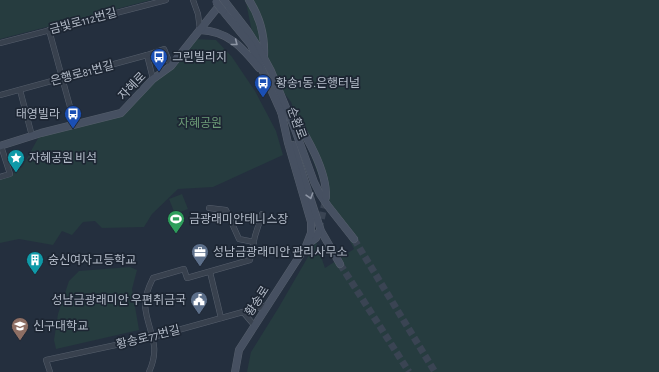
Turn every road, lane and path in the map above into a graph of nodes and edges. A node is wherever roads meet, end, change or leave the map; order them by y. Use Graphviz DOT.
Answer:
graph roads {
  1 [pos="166,0"];
  2 [pos="193,0"];
  3 [pos="249,0"];
  4 [pos="215,1"];
  5 [pos="224,1"];
  6 [pos="49,30"];
  7 [pos="200,30"];
  8 [pos="0,43"];
  9 [pos="146,55"];
  10 [pos="264,58"];
  11 [pos="170,66"];
  12 [pos="264,74"];
  13 [pos="62,78"];
  14 [pos="153,79"];
  15 [pos="20,90"];
  16 [pos="0,96"];
  17 [pos="282,97"];
  18 [pos="281,111"];
  19 [pos="75,125"];
  20 [pos="32,136"];
  21 [pos="1,146"];
  22 [pos="0,177"];
  23 [pos="326,197"];
  24 [pos="210,208"];
  25 [pos="262,214"];
  26 [pos="318,233"];
  27 [pos="354,239"];
  28 [pos="254,242"];
  29 [pos="306,246"];
  30 [pos="340,264"];
  31 [pos="210,272"];
  32 [pos="268,305"];
  33 [pos="243,312"];
  34 [pos="221,318"];
  35 [pos="254,325"];
  36 [pos="153,337"];
  37 [pos="50,372"];
  38 [pos="149,372"];
  39 [pos="235,372"];
  1 -- 6 [label="street, 금빛로112번길"];
  2 -- 7 [label="street"];
  3 -- 10 [label="main road"];
  4 -- 12 [label="main road, 순환로, bridge"];
  5 -- 7 [label="main road, 자혜로"];
  5 -- 10 [label="main road, 순환로"];
  6 -- 8 [label="street, 금빛로112번길"];
  6 -- 13 [label="street"];
  7 -- 11 [label="main road, 자혜로"];
  7 -- 12 [label="main road, one-way"];
  9 -- 11 [label="street, 은행로81번길"];
  9 -- 13 [label="street, 은행로81번길"];
  9 -- 14 [label="street"];
  10 -- 17 [label="main road, 순환로"];
  11 -- 14 [label="main road, 자혜로"];
  12 -- 18 [label="main road, 순환로"];
  13 -- 15 [label="street, 은행로81번길"];
  13 -- 19 [label="street"];
  14 -- 19 [label="main road, 자혜로"];
  15 -- 16 [label="street, 은행로81번길"];
  15 -- 20 [label="street"];
  17 -- 23 [label="main road"];
  17 -- 27 [label="main road, 순환로"];
  18 -- 29 [label="main road"];
  18 -- 30 [label="main road, 순환로, one-way"];
  19 -- 20 [label="main road, 자혜로"];
  20 -- 21 [label="main road, 자혜로"];
  21 -- 22 [label="street, 자혜로"];
  24 -- 28 [label="street"];
  25 -- 28 [label="street"];
  26 -- 29 [label="main road"];
  28 -- 31 [label="street"];
  29 -- 32 [label="main road, 황송로"];
  31 -- 34 [label="street"];
  31 -- 36 [label="street"];
  32 -- 33 [label="street, 황송로77번길"];
  32 -- 35 [label="main road, 황송로"];
  33 -- 34 [label="street, 황송로77번길"];
  33 -- 35 [label="street"];
  34 -- 36 [label="street, 황송로77번길"];
  35 -- 39 [label="main road, 황송로"];
  36 -- 37 [label="street, 황송로77번길"];
  36 -- 38 [label="street"];
}
